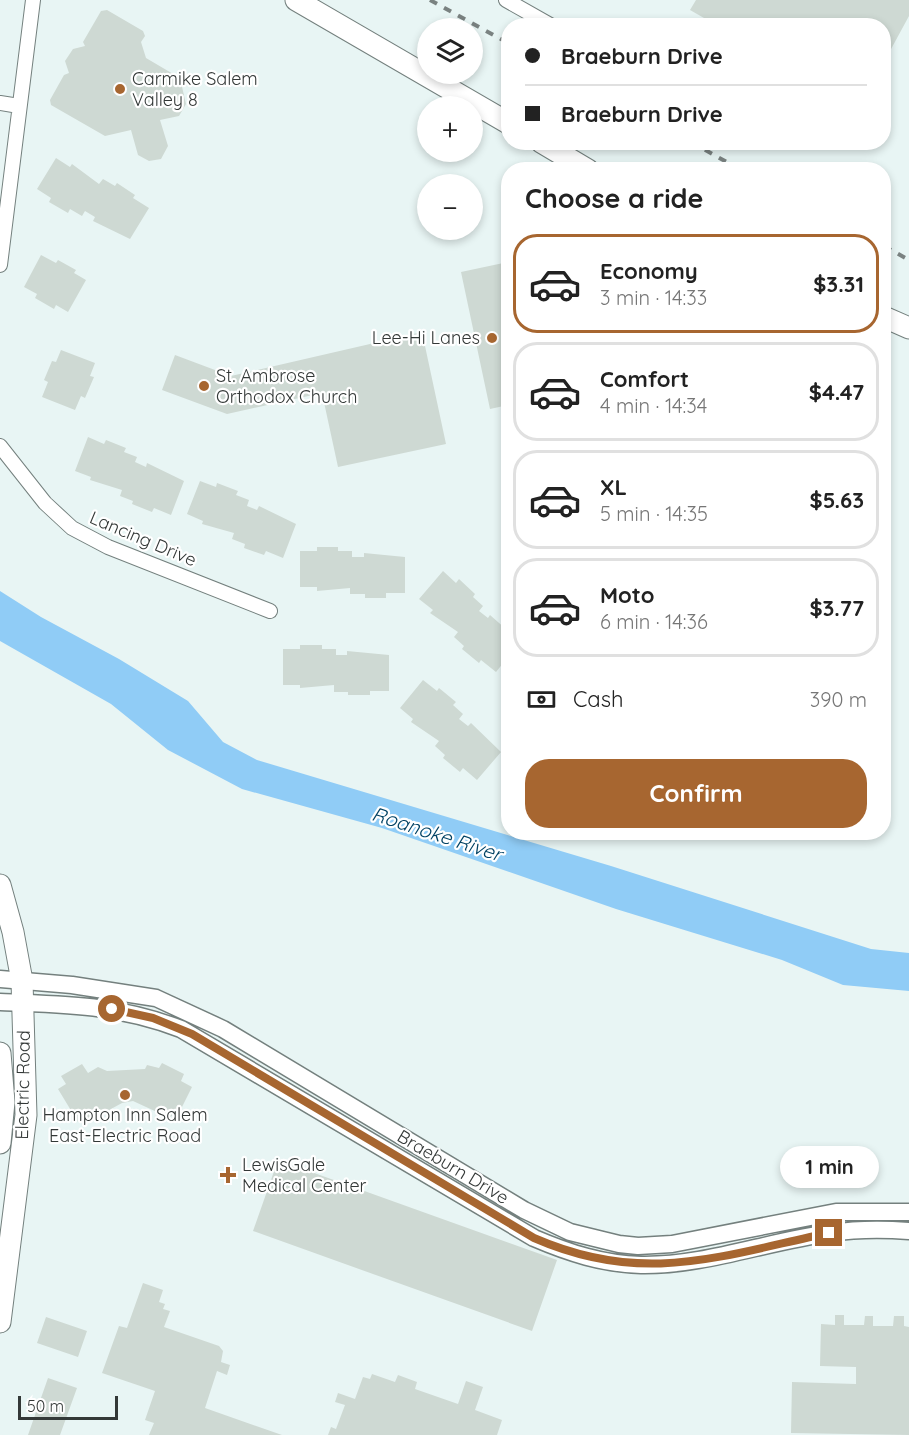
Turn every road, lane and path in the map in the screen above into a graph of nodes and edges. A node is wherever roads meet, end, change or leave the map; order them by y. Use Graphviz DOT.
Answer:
graph roads {
  1 [pos="33,0"];
  2 [pos="296,0"];
  3 [pos="506,0"];
  4 [pos="538,18"];
  5 [pos="0,103"];
  6 [pos="19,106"];
  7 [pos="501,119"];
  8 [pos="558,150"];
  9 [pos="576,162"];
  10 [pos="0,265"];
  11 [pos="891,320"];
  12 [pos="909,328"];
  13 [pos="0,446"];
  14 [pos="270,610"];
  15 [pos="0,885"];
  16 [pos="0,979"];
  17 [pos="23,992"];
  18 [pos="0,1002"];
  19 [pos="188,1011"];
  20 [pos="181,1029"];
  21 [pos="0,1053"];
  22 [pos="329,1094"];
  23 [pos="318,1108"];
  24 [pos="0,1143"];
  25 [pos="909,1212"];
  26 [pos="909,1232"];
  27 [pos="0,1322"];
  1 -- 6 [label="street"];
  2 -- 7 [label="main road"];
  3 -- 4 [label="street"];
  5 -- 6 [label="street"];
  6 -- 10 [label="street"];
  8 -- 9 [label="main road"];
  11 -- 12 [label="main road"];
  13 -- 14 [label="street, Lancing Drive"];
  15 -- 17 [label="main road, Electric Road"];
  16 -- 17 [label="street, Braeburn Drive"];
  17 -- 18 [label="street, Braeburn Drive"];
  17 -- 19 [label="street, Braeburn Drive"];
  17 -- 20 [label="street, Braeburn Drive"];
  17 -- 27 [label="main road, Electric Road"];
  19 -- 20 [label="street"];
  19 -- 22 [label="street, Braeburn Drive"];
  20 -- 23 [label="street, Braeburn Drive"];
  21 -- 24 [label="main road, Electric Road"];
  22 -- 23 [label="street"];
  22 -- 25 [label="street, Braeburn Drive"];
  23 -- 26 [label="street, Braeburn Drive"];
}
